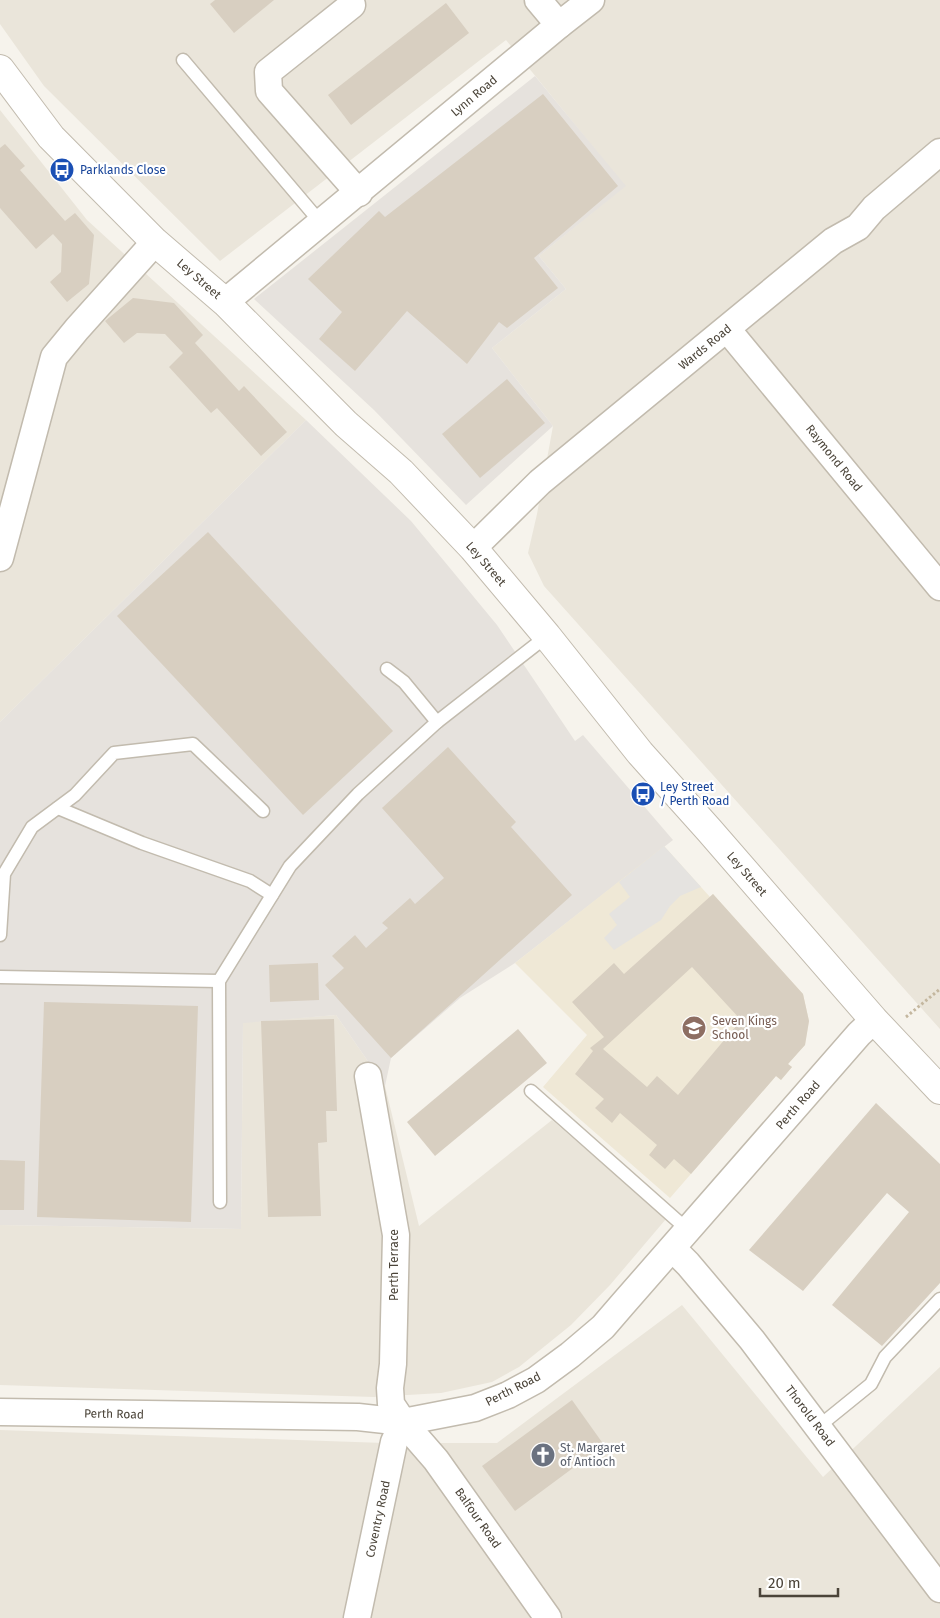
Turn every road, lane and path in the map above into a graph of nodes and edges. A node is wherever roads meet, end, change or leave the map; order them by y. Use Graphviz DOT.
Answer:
graph roads {
  1 [pos="538,0"];
  2 [pos="591,0"];
  3 [pos="352,5"];
  4 [pos="558,25"];
  5 [pos="183,60"];
  6 [pos="0,69"];
  7 [pos="940,152"];
  8 [pos="358,193"];
  9 [pos="321,223"];
  10 [pos="155,242"];
  11 [pos="225,302"];
  12 [pos="727,329"];
  13 [pos="473,548"];
  14 [pos="0,558"];
  15 [pos="940,587"];
  16 [pos="547,636"];
  17 [pos="387,668"];
  18 [pos="437,722"];
  19 [pos="58,808"];
  20 [pos="263,811"];
  21 [pos="272,894"];
  22 [pos="0,935"];
  23 [pos="0,977"];
  24 [pos="219,982"];
  25 [pos="940,989"];
  26 [pos="880,1026"];
  27 [pos="368,1076"];
  28 [pos="940,1090"];
  29 [pos="531,1091"];
  30 [pos="220,1202"];
  31 [pos="681,1240"];
  32 [pos="940,1299"];
  33 [pos="0,1415"];
  34 [pos="403,1422"];
  35 [pos="818,1427"];
  36 [pos="940,1589"];
  37 [pos="357,1618"];
  38 [pos="548,1618"];
  1 -- 4 [label="street"];
  2 -- 4 [label="street, Lynn Road"];
  3 -- 8 [label="street"];
  4 -- 8 [label="street, Lynn Road"];
  5 -- 9 [label="lane"];
  6 -- 10 [label="street, Ley Street"];
  7 -- 12 [label="street, Wards Road"];
  8 -- 9 [label="street, Lynn Road"];
  9 -- 11 [label="street, Lynn Road"];
  10 -- 11 [label="street, Ley Street"];
  10 -- 14 [label="street"];
  11 -- 13 [label="street, Ley Street"];
  12 -- 13 [label="street, Wards Road"];
  12 -- 15 [label="street, Raymond Road"];
  13 -- 16 [label="street, Ley Street"];
  16 -- 18 [label="lane"];
  16 -- 26 [label="street, Ley Street"];
  17 -- 18 [label="lane"];
  18 -- 21 [label="lane"];
  19 -- 20 [label="lane"];
  19 -- 21 [label="lane"];
  19 -- 22 [label="lane"];
  21 -- 24 [label="lane"];
  23 -- 24 [label="lane"];
  24 -- 30 [label="lane"];
  25 -- 26 [label="path"];
  26 -- 28 [label="street, Ley Street"];
  26 -- 31 [label="street, Perth Road"];
  27 -- 34 [label="street, Perth Terrace"];
  29 -- 31 [label="lane"];
  31 -- 34 [label="street, Perth Road"];
  31 -- 35 [label="street, Thorold Road"];
  32 -- 35 [label="lane"];
  33 -- 34 [label="street, Perth Road"];
  34 -- 37 [label="street, Coventry Road"];
  34 -- 38 [label="street, Balfour Road"];
  35 -- 36 [label="street, Thorold Road"];
}
